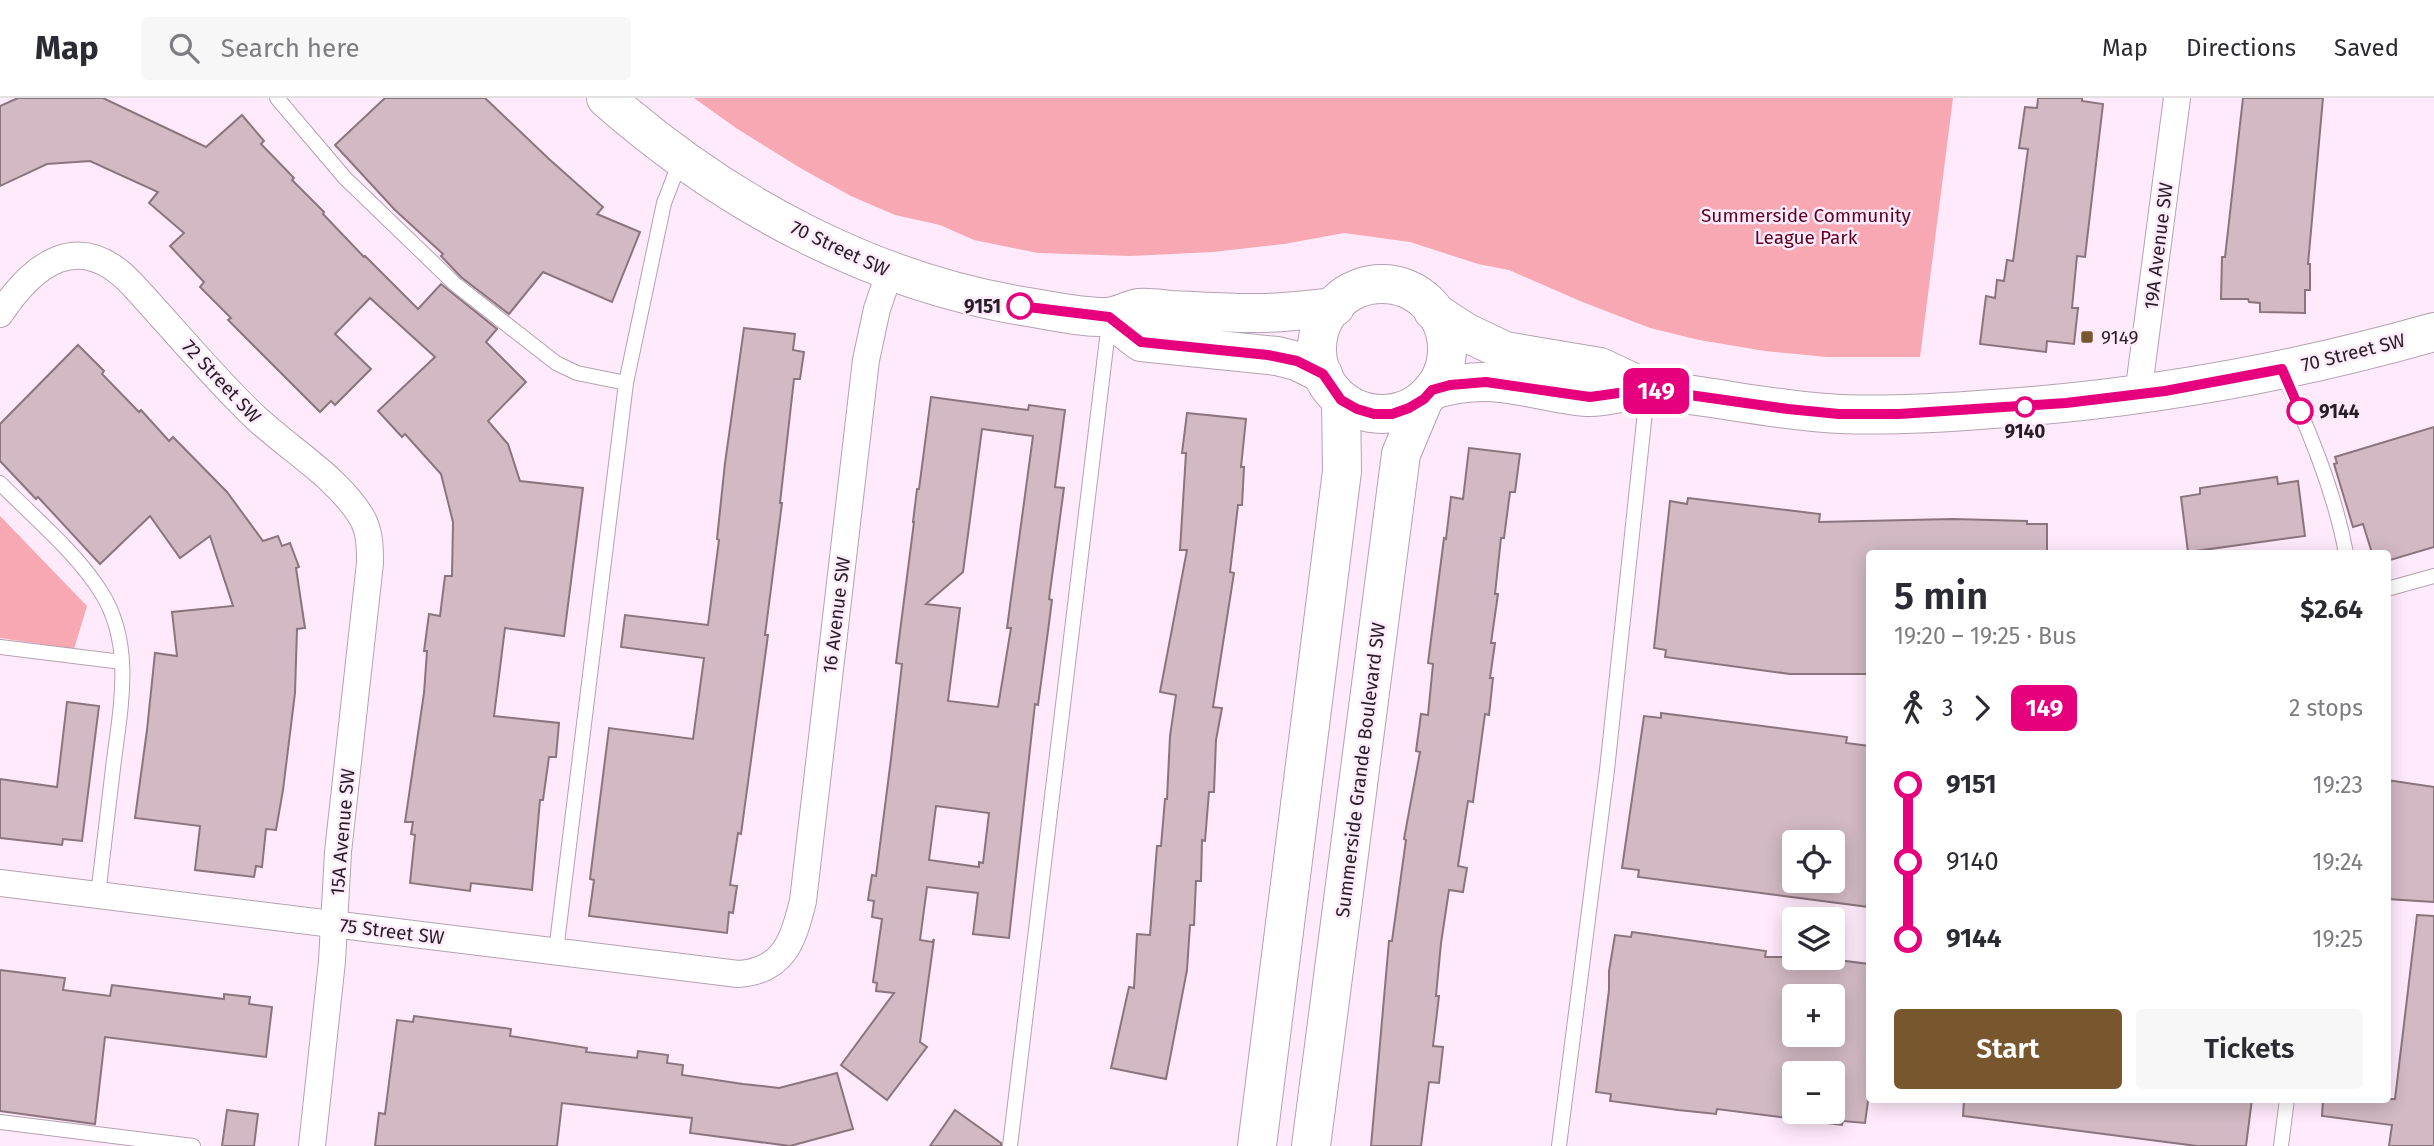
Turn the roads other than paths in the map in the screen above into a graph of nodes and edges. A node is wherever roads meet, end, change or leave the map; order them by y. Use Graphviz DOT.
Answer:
graph roads {
  1 [pos="276,98"];
  2 [pos="606,98"];
  3 [pos="2177,98"];
  4 [pos="682,158"];
  5 [pos="890,271"];
  6 [pos="1335,307"];
  7 [pos="1433,311"];
  8 [pos="0,314"];
  9 [pos="1109,317"];
  10 [pos="2434,332"];
  11 [pos="2282,369"];
  12 [pos="626,383"];
  13 [pos="1332,387"];
  14 [pos="1647,389"];
  15 [pos="1428,394"];
  16 [pos="2138,395"];
  17 [pos="0,483"];
  18 [pos="364,519"];
  19 [pos="2345,550"];
  20 [pos="2434,576"];
  21 [pos="2391,588"];
  22 [pos="0,647"];
  23 [pos="122,662"];
  24 [pos="0,883"];
  25 [pos="98,895"];
  26 [pos="334,924"];
  27 [pos="556,951"];
  28 [pos="779,956"];
  29 [pos="2286,1103"];
  30 [pos="0,1122"];
  31 [pos="193,1146"];
  32 [pos="312,1146"];
  33 [pos="1010,1146"];
  34 [pos="1257,1146"];
  35 [pos="1311,1146"];
  36 [pos="1559,1146"];
  37 [pos="2281,1146"];
  1 -- 12 [label="lane"];
  2 -- 4 [label="street, 70 Street SW"];
  3 -- 16 [label="street, 19A Avenue SW"];
  4 -- 5 [label="street, 70 Street SW"];
  4 -- 12 [label="lane"];
  5 -- 9 [label="street, 70 Street SW"];
  5 -- 28 [label="street, 16 Avenue SW"];
  6 -- 7 [label="street"];
  6 -- 9 [label="street, 70 Street SW"];
  6 -- 13 [label="street"];
  7 -- 14 [label="street, 70 Street SW"];
  7 -- 15 [label="street"];
  8 -- 18 [label="street, 72 Street SW"];
  9 -- 13 [label="street"];
  9 -- 33 [label="lane"];
  10 -- 11 [label="street, 70 Street SW"];
  11 -- 16 [label="street, 70 Street SW"];
  11 -- 19 [label="lane"];
  12 -- 27 [label="lane"];
  13 -- 15 [label="street"];
  13 -- 34 [label="street"];
  14 -- 15 [label="street, 70 Street SW"];
  14 -- 16 [label="street, 70 Street SW"];
  14 -- 36 [label="lane"];
  15 -- 35 [label="street, Summerside Grande Boulevard SW"];
  17 -- 23 [label="lane"];
  18 -- 26 [label="street, 15A Avenue SW"];
  20 -- 21 [label="lane"];
  22 -- 23 [label="lane"];
  23 -- 25 [label="lane"];
  24 -- 25 [label="street, 75 Street SW"];
  25 -- 26 [label="street, 75 Street SW"];
  26 -- 27 [label="street, 75 Street SW"];
  26 -- 32 [label="street, 15A Avenue SW"];
  27 -- 28 [label="street, 75 Street SW"];
  29 -- 37 [label="lane"];
  30 -- 31 [label="lane"];
}
